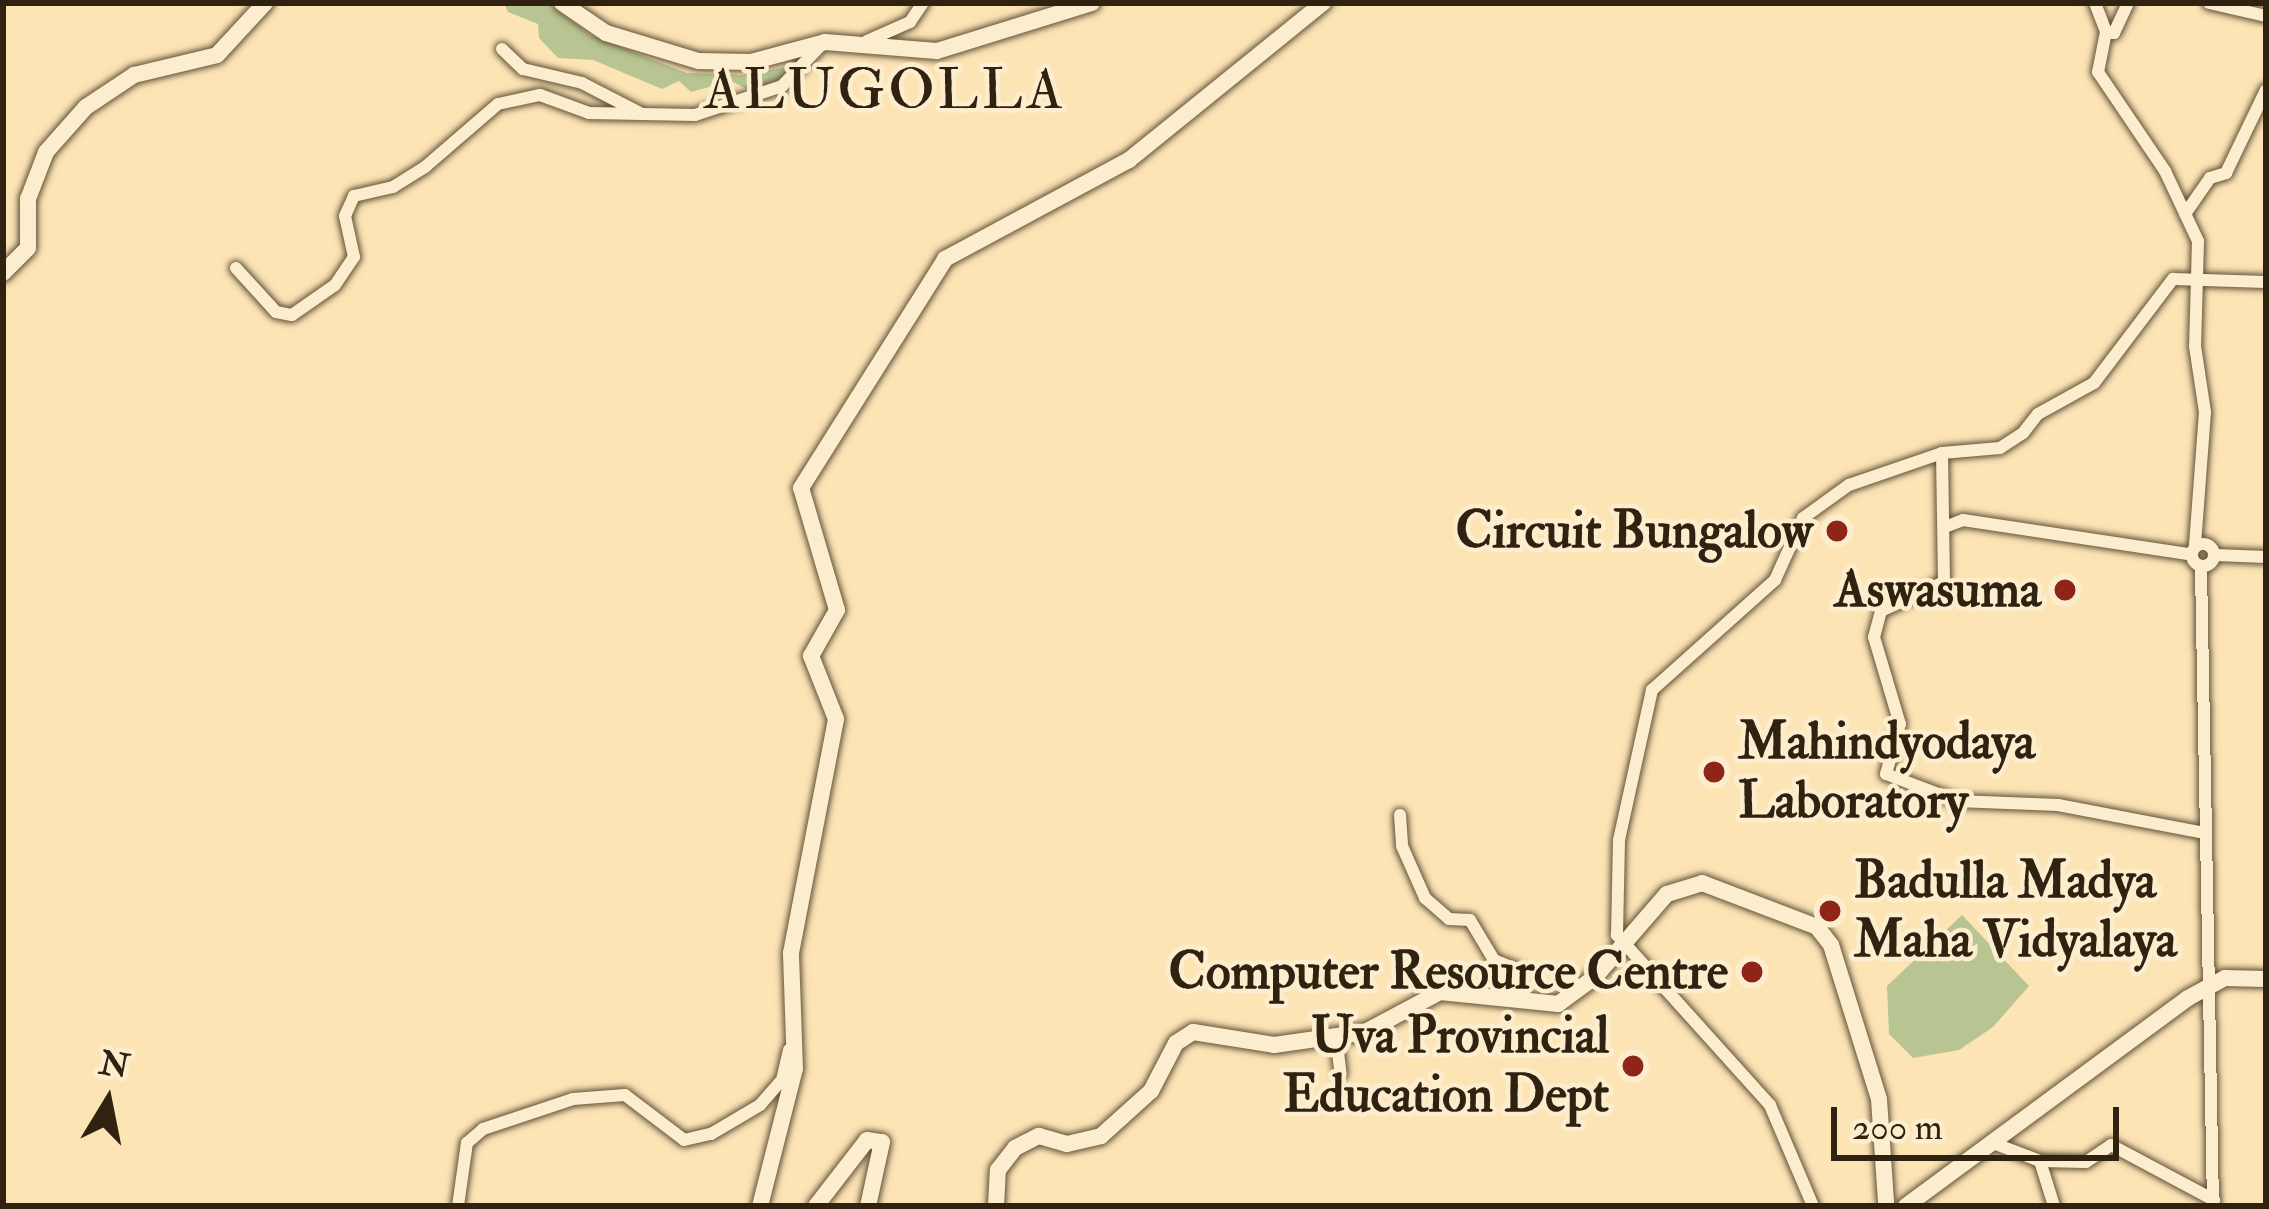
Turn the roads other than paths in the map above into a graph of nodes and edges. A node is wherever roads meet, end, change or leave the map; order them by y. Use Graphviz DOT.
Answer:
graph roads {
  1 [pos="265,3"];
  2 [pos="562,3"];
  3 [pos="923,3"];
  4 [pos="1092,3"];
  5 [pos="1323,3"];
  6 [pos="2095,3"];
  7 [pos="2128,3"];
  8 [pos="2209,3"];
  9 [pos="2266,6"];
  10 [pos="2228,12"];
  11 [pos="2266,16"];
  12 [pos="2106,32"];
  13 [pos="825,41"];
  14 [pos="867,41"];
  15 [pos="502,49"];
  16 [pos="2266,89"];
  17 [pos="649,117"];
  18 [pos="2185,214"];
  19 [pos="236,268"];
  20 [pos="3,273"];
  21 [pos="2199,276"];
  22 [pos="2266,282"];
  23 [pos="1942,453"];
  24 [pos="1945,527"];
  25 [pos="2194,545"];
  26 [pos="2215,555"];
  27 [pos="2266,556"];
  28 [pos="2201,568"];
  29 [pos="1400,815"];
  30 [pos="2205,833"];
  31 [pos="1622,946"];
  32 [pos="2266,979"];
  33 [pos="2212,984"];
  34 [pos="1492,996"];
  35 [pos="795,1030"];
  36 [pos="1336,1036"];
  37 [pos="1341,1074"];
  38 [pos="1993,1143"];
  39 [pos="2041,1161"];
  40 [pos="2213,1203"];
  41 [pos="1894,1205"];
  42 [pos="458,1206"];
  43 [pos="760,1206"];
  44 [pos="816,1206"];
  45 [pos="868,1206"];
  46 [pos="996,1206"];
  47 [pos="1813,1206"];
  48 [pos="2054,1206"];
  1 -- 20 [label="main road"];
  2 -- 13 [label="main road"];
  3 -- 14 [label="street"];
  4 -- 14 [label="main road"];
  5 -- 35 [label="main road"];
  6 -- 12 [label="street"];
  7 -- 12 [label="street"];
  8 -- 10 [label="street"];
  9 -- 10 [label="street"];
  10 -- 11 [label="street"];
  12 -- 18 [label="street"];
  13 -- 14 [label="main road"];
  13 -- 17 [label="street"];
  15 -- 17 [label="street"];
  16 -- 18 [label="street"];
  17 -- 19 [label="street"];
  18 -- 21 [label="street"];
  21 -- 22 [label="street"];
  21 -- 23 [label="street"];
  21 -- 25 [label="street"];
  23 -- 24 [label="street"];
  23 -- 31 [label="street"];
  24 -- 25 [label="street"];
  24 -- 30 [label="street"];
  25 -- 26 [label="street"];
  25 -- 28 [label="street"];
  26 -- 27 [label="street"];
  26 -- 28 [label="street"];
  28 -- 30 [label="street"];
  29 -- 34 [label="street"];
  30 -- 33 [label="street"];
  31 -- 34 [label="main road"];
  31 -- 41 [label="main road"];
  31 -- 47 [label="street"];
  32 -- 33 [label="main road"];
  33 -- 38 [label="main road"];
  33 -- 40 [label="street"];
  34 -- 36 [label="main road"];
  35 -- 42 [label="street"];
  35 -- 43 [label="main road"];
  36 -- 37 [label="street"];
  36 -- 46 [label="main road"];
  38 -- 39 [label="street"];
  38 -- 41 [label="main road"];
  39 -- 40 [label="street"];
  39 -- 48 [label="street"];
  44 -- 45 [label="main road"];
}
